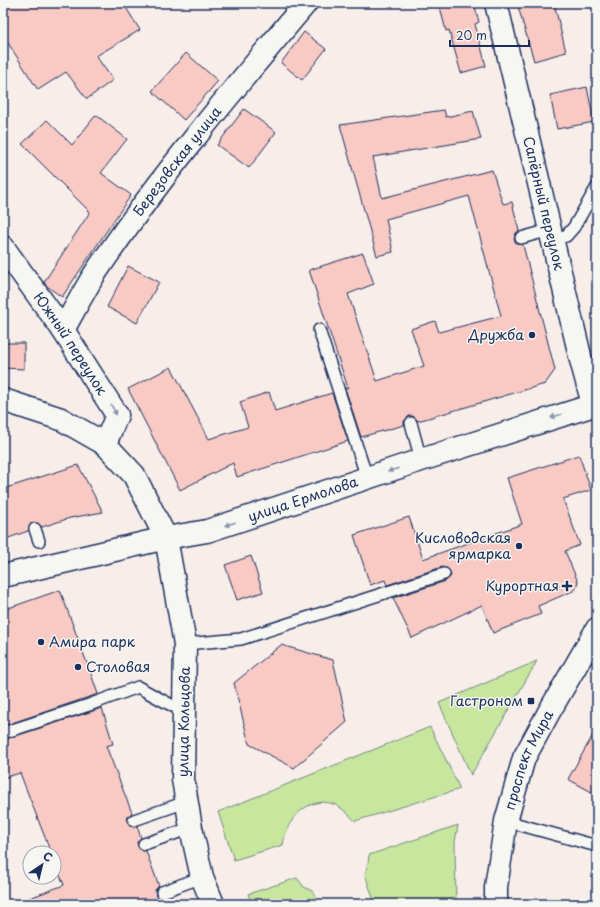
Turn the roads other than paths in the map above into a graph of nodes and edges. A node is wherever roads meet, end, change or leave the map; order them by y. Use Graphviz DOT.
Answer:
graph roads {
  1 [pos="306,3"];
  2 [pos="496,3"];
  3 [pos="597,187"];
  4 [pos="551,234"];
  5 [pos="521,238"];
  6 [pos="3,247"];
  7 [pos="63,330"];
  8 [pos="319,330"];
  9 [pos="3,400"];
  10 [pos="595,404"];
  11 [pos="411,424"];
  12 [pos="105,444"];
  13 [pos="421,460"];
  14 [pos="367,478"];
  15 [pos="34,529"];
  16 [pos="166,538"];
  17 [pos="39,541"];
  18 [pos="444,574"];
  19 [pos="3,576"];
  20 [pos="595,639"];
  21 [pos="185,644"];
  22 [pos="184,712"];
  23 [pos="3,733"];
  24 [pos="186,802"];
  25 [pos="134,820"];
  26 [pos="506,821"];
  27 [pos="191,828"];
  28 [pos="144,844"];
  29 [pos="597,846"];
  30 [pos="202,877"];
  31 [pos="162,892"];
  32 [pos="213,904"];
  33 [pos="496,904"];
  1 -- 7 [label="street, Березовская улица"];
  2 -- 4 [label="street, Сапёрный переулок"];
  3 -- 4 [label="lane"];
  4 -- 5 [label="lane"];
  4 -- 10 [label="street, Сапёрный переулок"];
  6 -- 7 [label="street, Южный переулок"];
  7 -- 12 [label="street, Южный переулок, one-way"];
  8 -- 14 [label="lane"];
  9 -- 12 [label="street"];
  10 -- 13 [label="street, улица Ермолова, one-way"];
  11 -- 13 [label="lane"];
  12 -- 16 [label="street"];
  13 -- 14 [label="street, улица Ермолова, one-way"];
  14 -- 16 [label="street, улица Ермолова, one-way"];
  15 -- 17 [label="lane"];
  16 -- 19 [label="street, улица Ермолова"];
  16 -- 21 [label="street, улица Кольцова"];
  18 -- 21 [label="lane"];
  20 -- 26 [label="street, проспект Мира"];
  21 -- 22 [label="street, улица Кольцова"];
  22 -- 23 [label="lane"];
  22 -- 24 [label="street, улица Кольцова"];
  24 -- 25 [label="lane"];
  24 -- 27 [label="street, улица Кольцова"];
  26 -- 29 [label="lane"];
  26 -- 33 [label="street, проспект Мира"];
  27 -- 28 [label="lane"];
  27 -- 30 [label="street, улица Кольцова"];
  30 -- 31 [label="lane"];
  30 -- 32 [label="street, улица Кольцова"];
}
